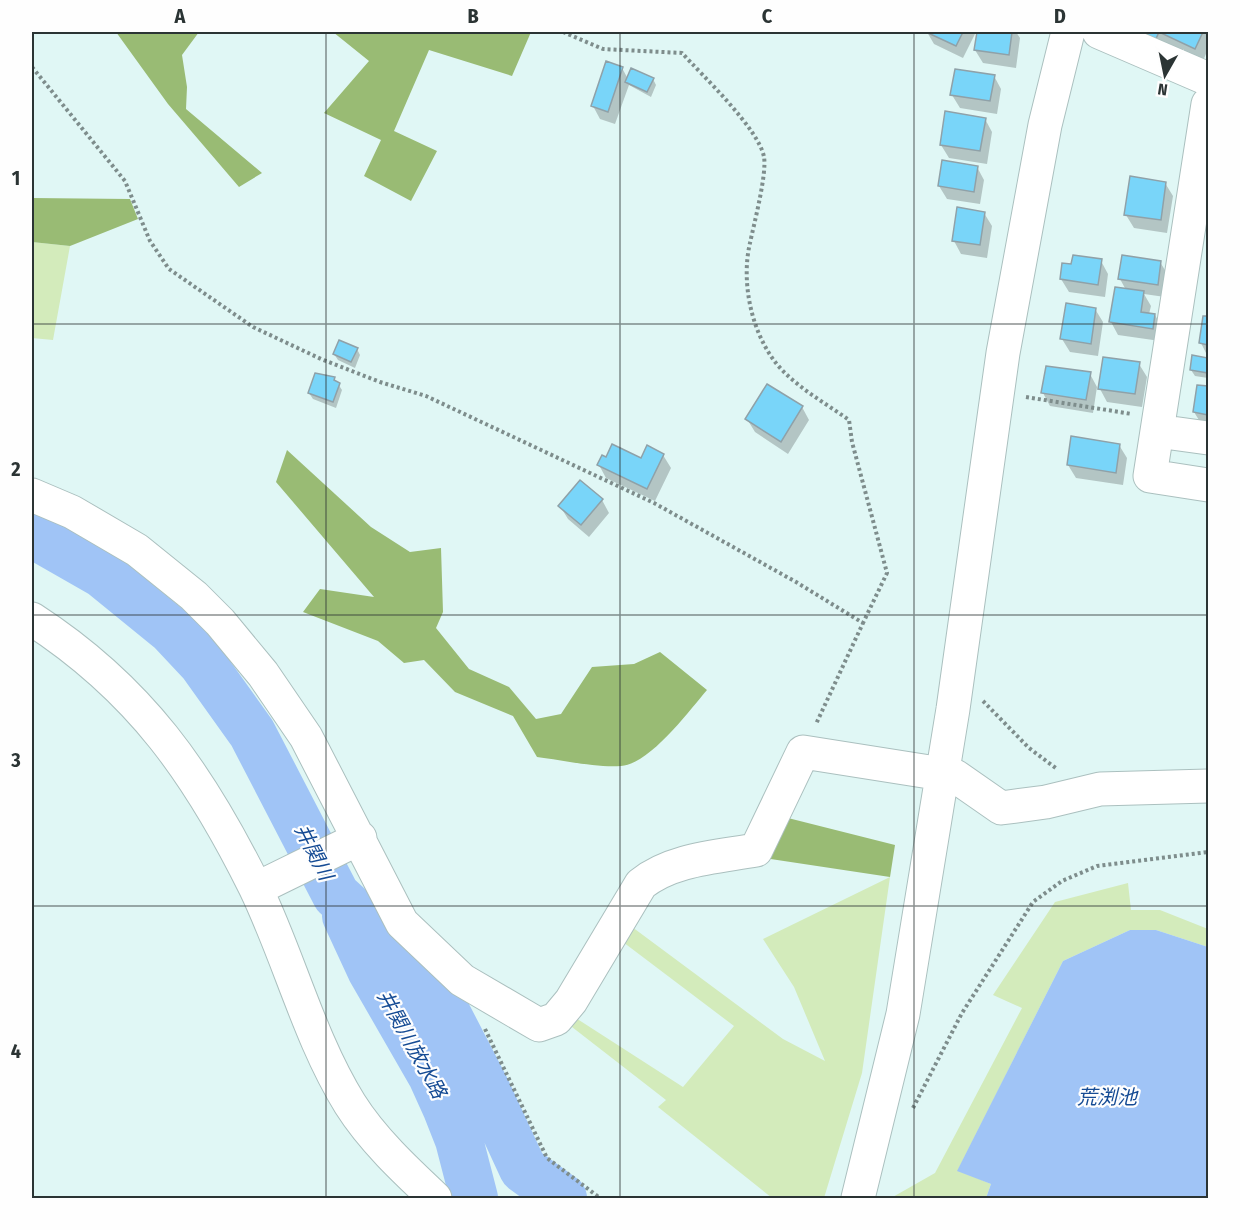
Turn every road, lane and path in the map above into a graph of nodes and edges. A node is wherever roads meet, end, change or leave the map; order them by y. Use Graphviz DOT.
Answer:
graph roads {
  1 [pos="563,32"];
  2 [pos="1068,32"];
  3 [pos="1099,32"];
  4 [pos="32,67"];
  5 [pos="1209,79"];
  6 [pos="1209,104"];
  7 [pos="1195,274"];
  8 [pos="997,393"];
  9 [pos="1158,424"];
  10 [pos="1209,438"];
  11 [pos="1209,485"];
  12 [pos="32,495"];
  13 [pos="32,619"];
  14 [pos="863,623"];
  15 [pos="958,666"];
  16 [pos="803,752"];
  17 [pos="940,775"];
  18 [pos="1209,786"];
  19 [pos="1086,792"];
  20 [pos="356,840"];
  21 [pos="1209,852"];
  22 [pos="256,889"];
  23 [pos="482,1021"];
  24 [pos="912,1110"];
  25 [pos="435,1198"];
  26 [pos="600,1198"];
  27 [pos="858,1198"];
  1 -- 14 [label="path"];
  2 -- 8 [label="street"];
  3 -- 5 [label="street"];
  4 -- 14 [label="path"];
  6 -- 7 [label="street"];
  7 -- 9 [label="street"];
  8 -- 9 [label="path"];
  8 -- 15 [label="street"];
  9 -- 10 [label="street"];
  9 -- 11 [label="street"];
  12 -- 20 [label="street"];
  13 -- 22 [label="street"];
  14 -- 16 [label="path"];
  15 -- 17 [label="street"];
  15 -- 19 [label="path"];
  16 -- 17 [label="street"];
  16 -- 20 [label="street"];
  17 -- 19 [label="street"];
  17 -- 27 [label="street"];
  18 -- 19 [label="street"];
  20 -- 22 [label="street"];
  21 -- 24 [label="path"];
  22 -- 25 [label="street"];
  23 -- 26 [label="path"];
}
